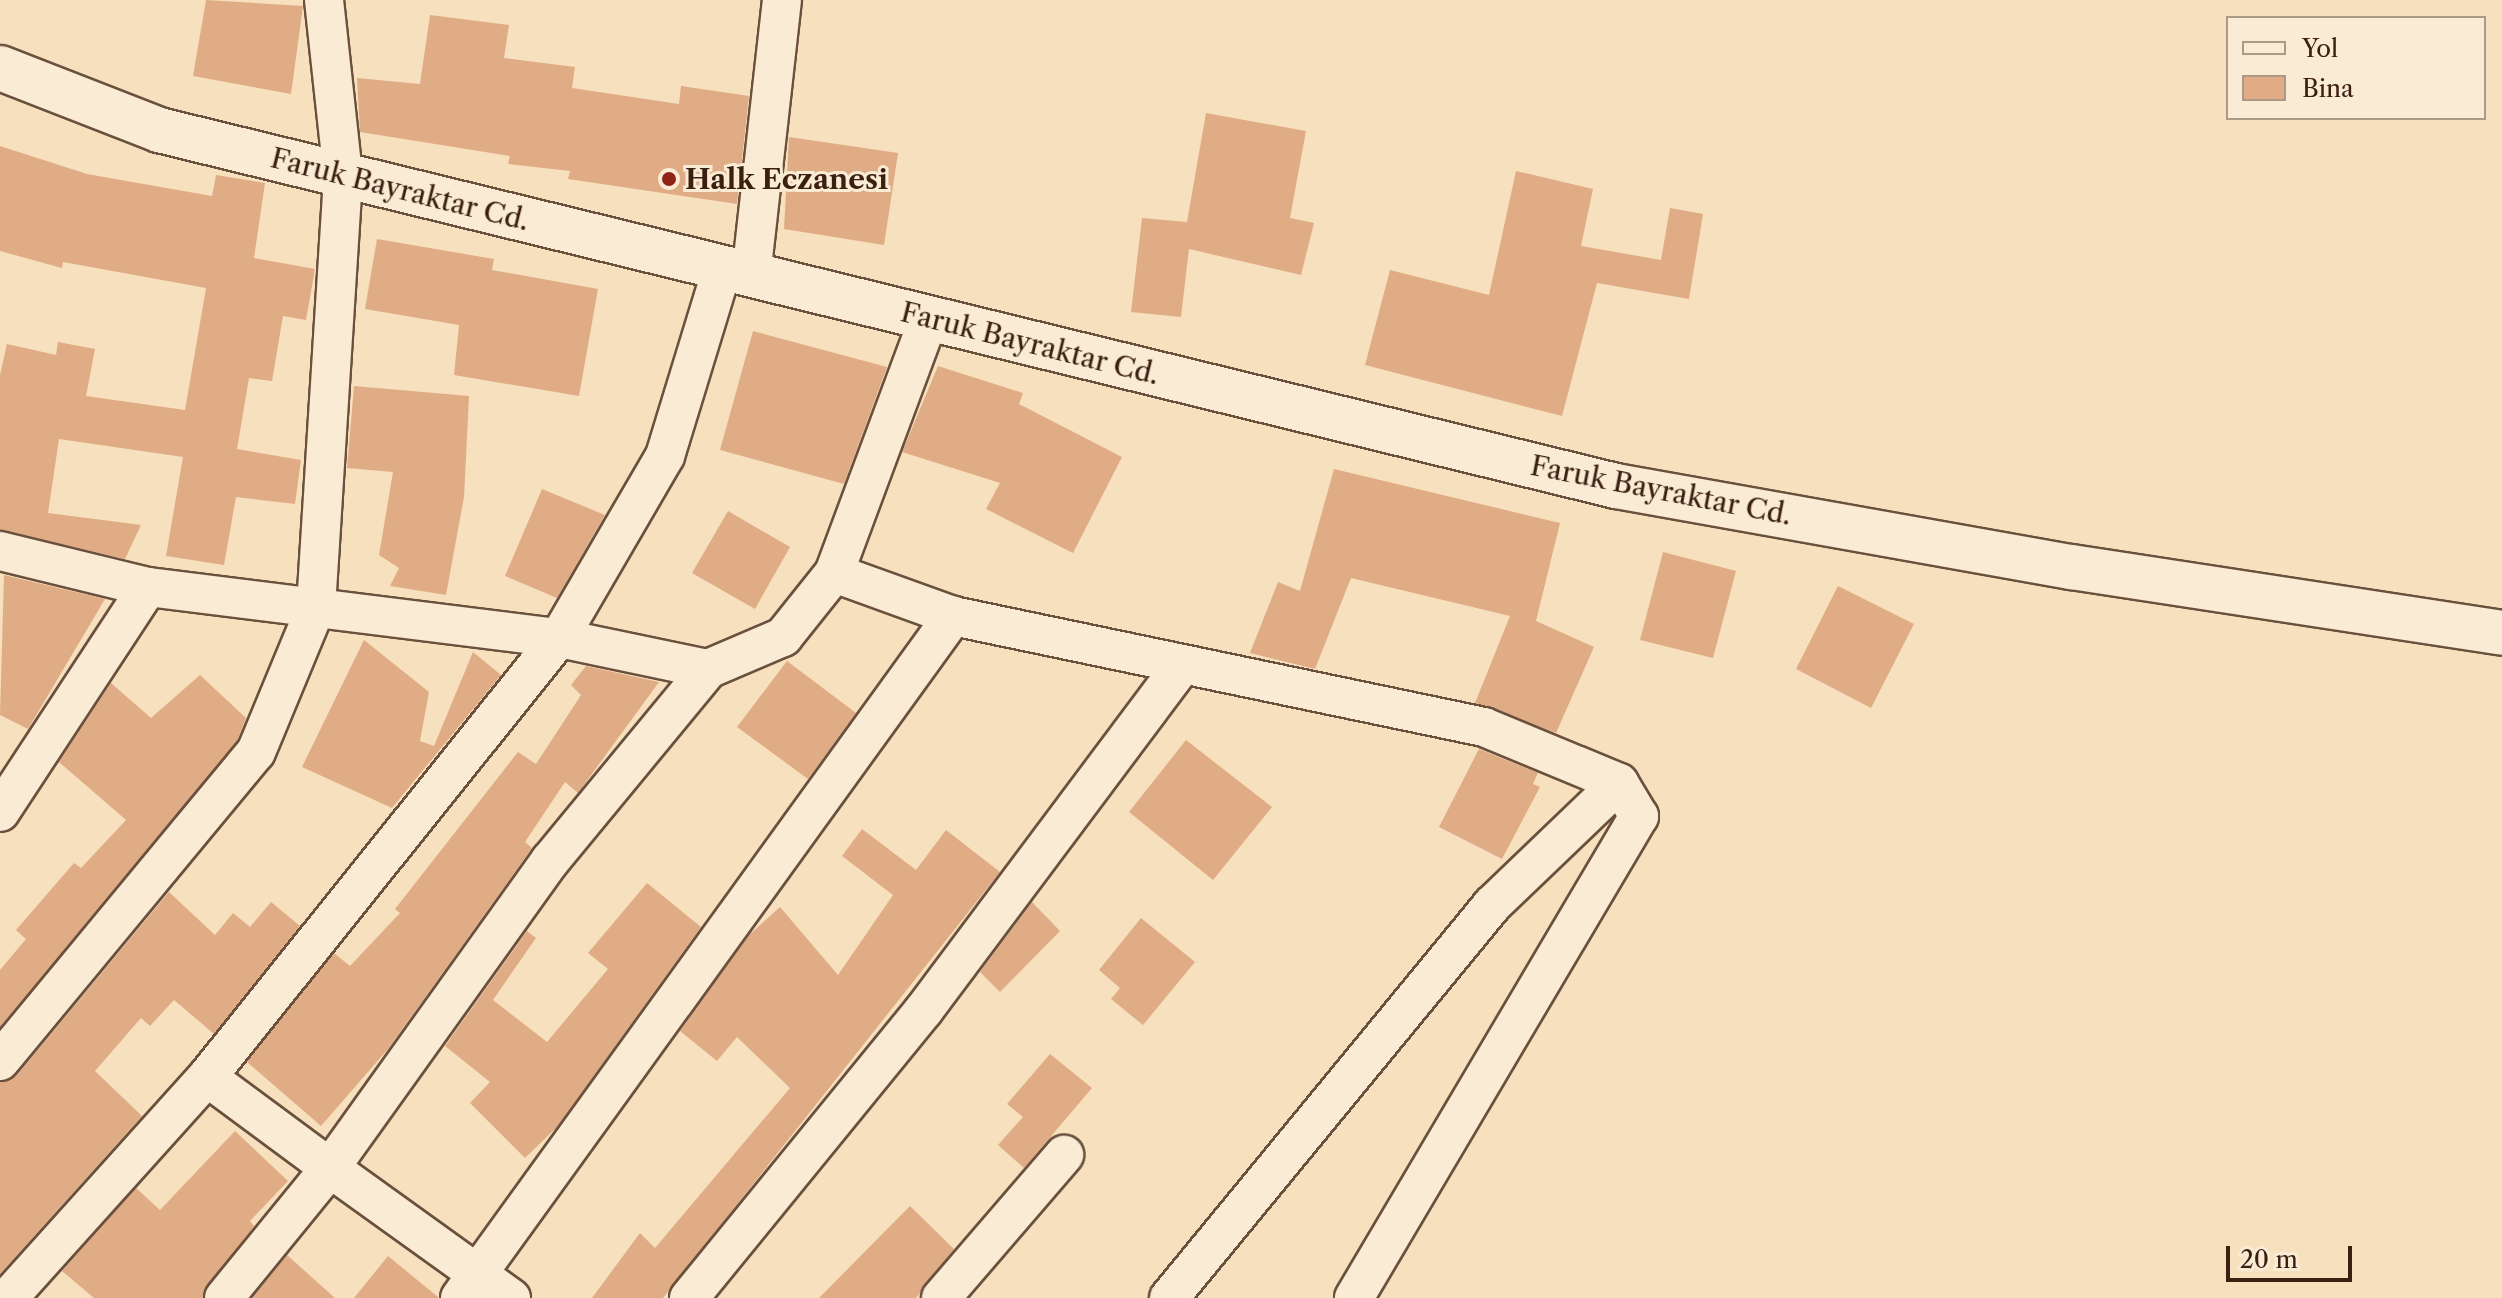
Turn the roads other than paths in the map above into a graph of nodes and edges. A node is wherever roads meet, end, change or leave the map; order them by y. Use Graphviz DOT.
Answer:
graph roads {
  1 [pos="324,0"];
  2 [pos="782,0"];
  3 [pos="0,68"];
  4 [pos="343,175"];
  5 [pos="736,273"];
  6 [pos="929,318"];
  7 [pos="0,551"];
  8 [pos="834,573"];
  9 [pos="148,587"];
  10 [pos="316,607"];
  11 [pos="953,616"];
  12 [pos="2502,633"];
  13 [pos="559,638"];
  14 [pos="1180,668"];
  15 [pos="708,669"];
  16 [pos="1619,783"];
  17 [pos="0,812"];
  18 [pos="0,1061"];
  19 [pos="207,1077"];
  20 [pos="1064,1155"];
  21 [pos="330,1168"];
  22 [pos="470,1286"];
  23 [pos="8,1298"];
  24 [pos="224,1298"];
  25 [pos="511,1298"];
  26 [pos="689,1298"];
  27 [pos="941,1298"];
  28 [pos="1169,1298"];
  29 [pos="1354,1298"];
  1 -- 4 [label="street"];
  2 -- 5 [label="street"];
  3 -- 4 [label="street, Faruk Bayraktar Cd."];
  4 -- 5 [label="street, Faruk Bayraktar Cd."];
  4 -- 10 [label="street"];
  5 -- 6 [label="street, Faruk Bayraktar Cd."];
  5 -- 13 [label="street"];
  6 -- 8 [label="street"];
  6 -- 12 [label="street, Faruk Bayraktar Cd."];
  7 -- 9 [label="street"];
  8 -- 11 [label="street"];
  8 -- 15 [label="street"];
  9 -- 10 [label="street"];
  9 -- 17 [label="street"];
  10 -- 13 [label="street"];
  10 -- 18 [label="street"];
  11 -- 14 [label="street"];
  11 -- 22 [label="street"];
  13 -- 15 [label="street"];
  13 -- 19 [label="street"];
  14 -- 16 [label="street"];
  14 -- 26 [label="street"];
  15 -- 21 [label="street"];
  16 -- 28 [label="street"];
  16 -- 29 [label="street"];
  19 -- 21 [label="street"];
  19 -- 23 [label="street"];
  20 -- 27 [label="street"];
  21 -- 22 [label="street"];
  21 -- 24 [label="street"];
  22 -- 25 [label="street"];
}
